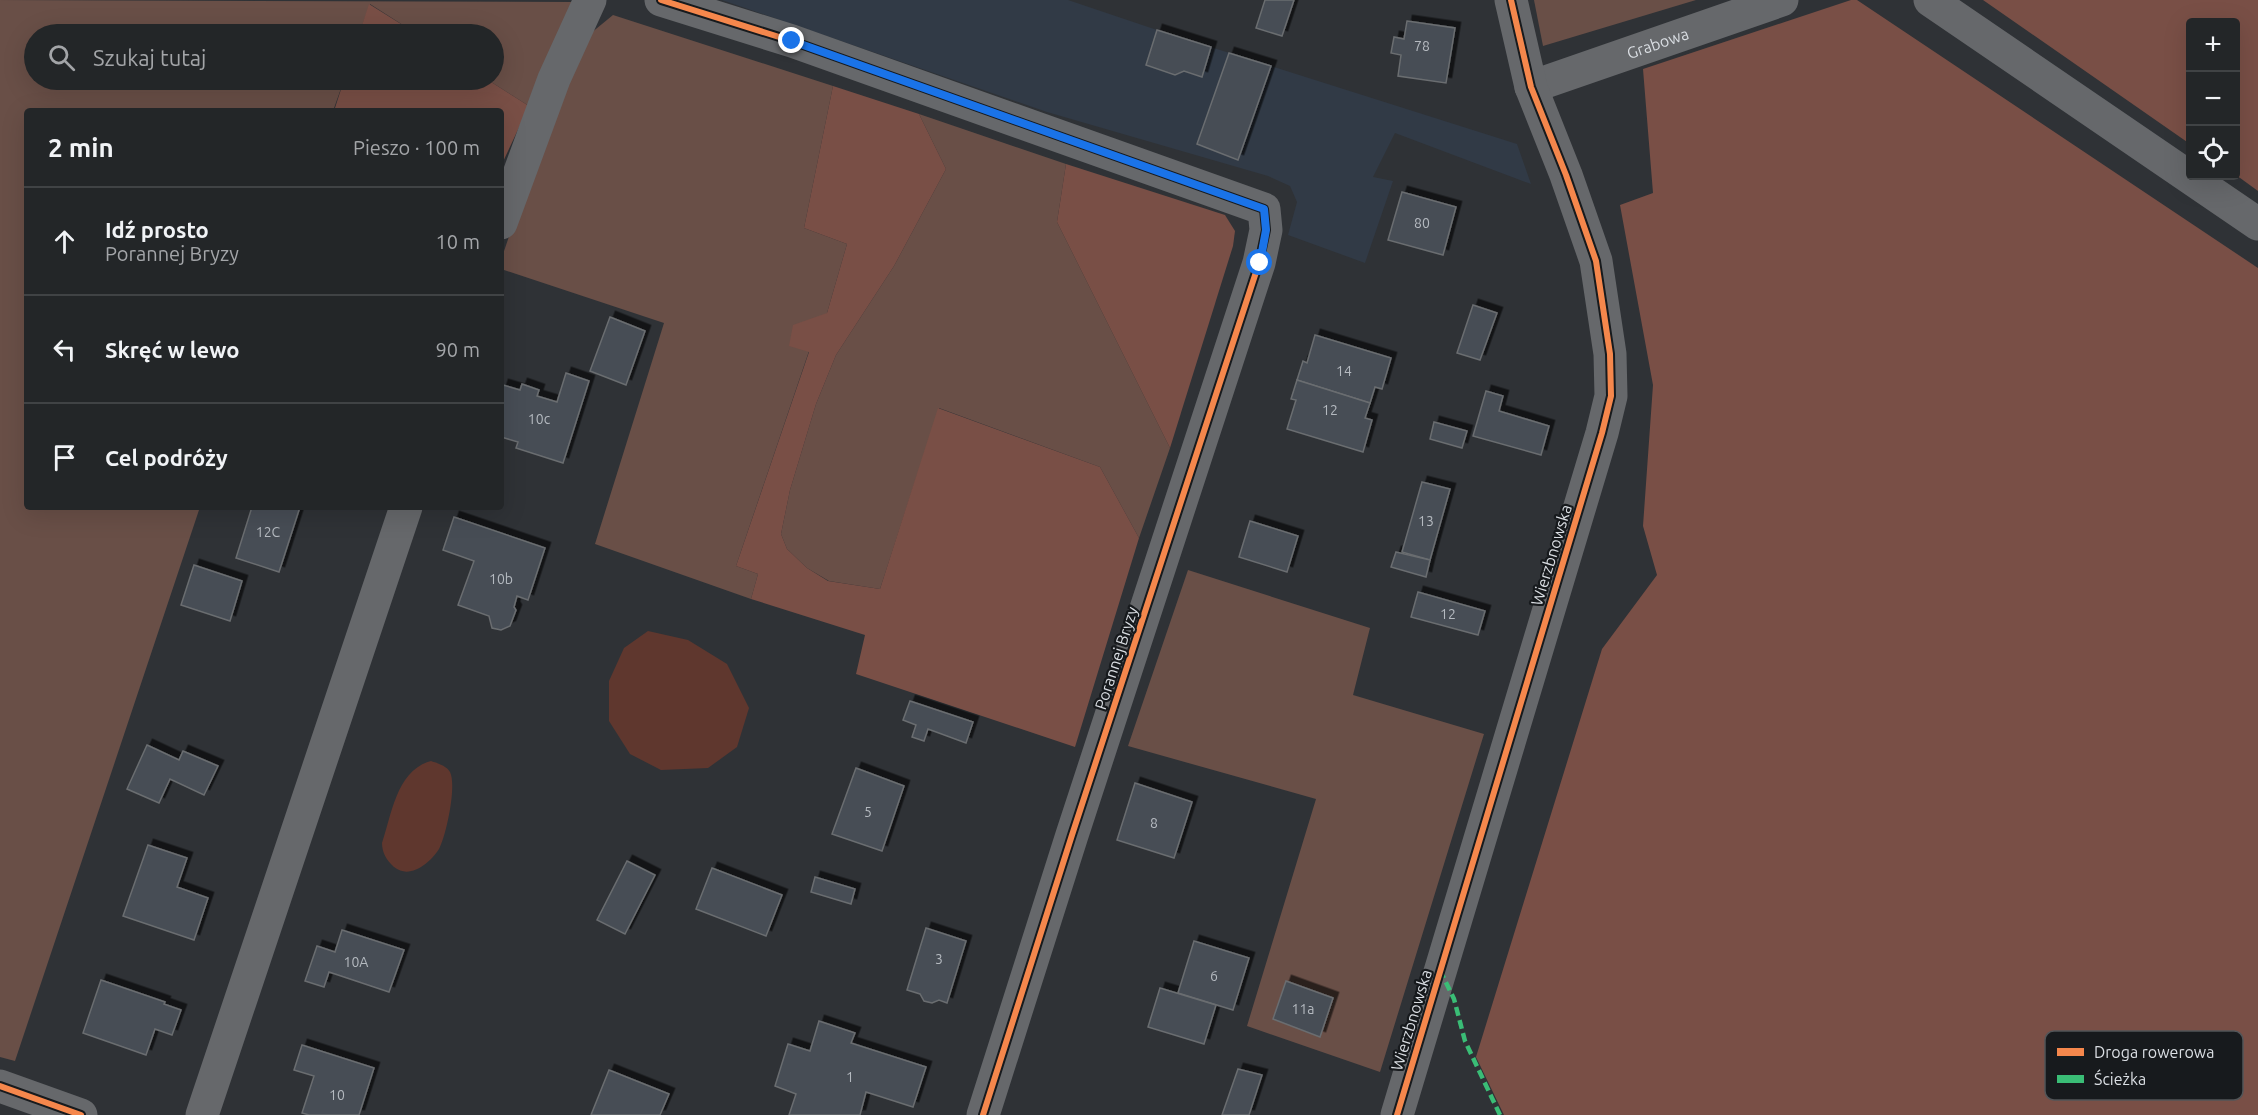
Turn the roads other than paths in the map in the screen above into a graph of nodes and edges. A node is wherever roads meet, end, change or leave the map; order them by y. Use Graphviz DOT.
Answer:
graph roads {
  1 [pos="590,0"];
  2 [pos="661,0"];
  3 [pos="1511,0"];
  4 [pos="1782,0"];
  5 [pos="1930,0"];
  6 [pos="1531,87"];
  7 [pos="504,215"];
  8 [pos="2258,224"];
  9 [pos="405,510"];
  10 [pos="0,1086"];
  11 [pos="81,1115"];
  12 [pos="202,1115"];
  13 [pos="983,1115"];
  14 [pos="1396,1115"];
  1 -- 7 [label="street"];
  2 -- 13 [label="street, Porannej Bryzy"];
  3 -- 6 [label="street, Wierzbnowska"];
  4 -- 6 [label="street, Grabowa"];
  5 -- 8 [label="street"];
  6 -- 14 [label="street, Wierzbnowska"];
  9 -- 12 [label="street"];
  10 -- 11 [label="street"];
}
